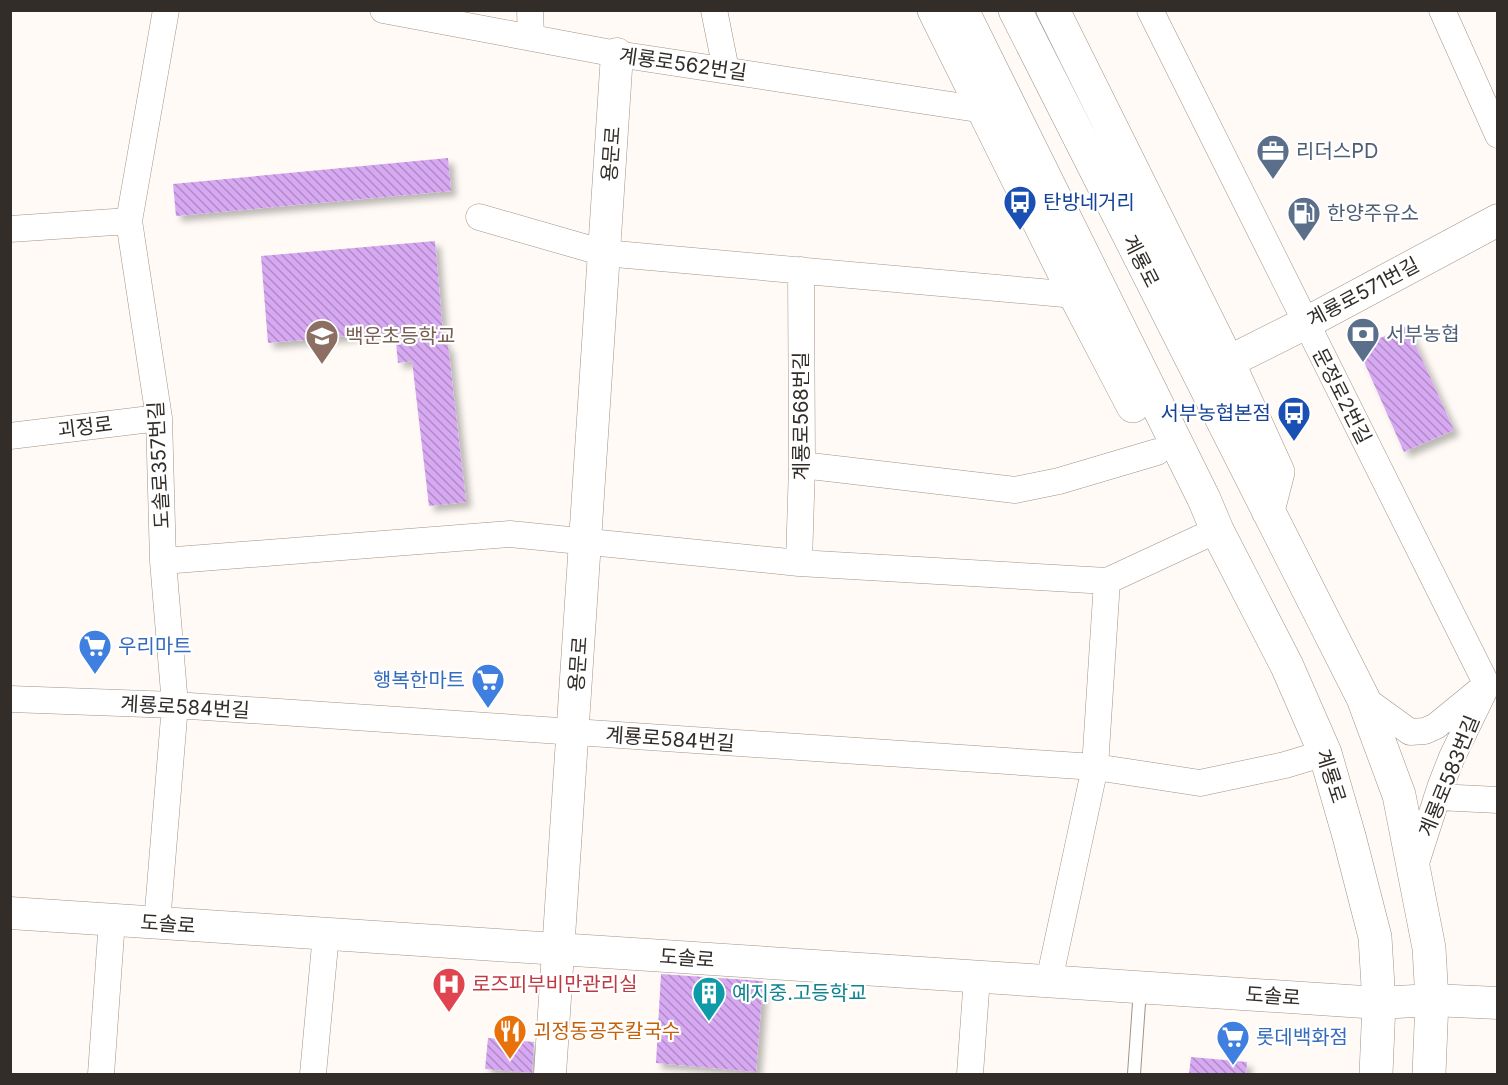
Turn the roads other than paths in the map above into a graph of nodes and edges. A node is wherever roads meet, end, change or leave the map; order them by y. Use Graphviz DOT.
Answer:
graph roads {
  1 [pos="166,10"];
  2 [pos="383,10"];
  3 [pos="530,10"];
  4 [pos="714,10"];
  5 [pos="934,10"];
  6 [pos="962,10"];
  7 [pos="1015,10"];
  8 [pos="1053,10"];
  9 [pos="1150,10"];
  10 [pos="1442,10"];
  11 [pos="531,37"];
  12 [pos="617,54"];
  13 [pos="726,70"];
  14 [pos="984,110"];
  15 [pos="1497,135"];
  16 [pos="479,217"];
  17 [pos="1497,220"];
  18 [pos="129,221"];
  19 [pos="10,229"];
  20 [pos="604,253"];
  21 [pos="801,270"];
  22 [pos="1075,295"];
  23 [pos="1306,323"];
  24 [pos="1228,362"];
  25 [pos="159,418"];
  26 [pos="10,435"];
  27 [pos="1156,452"];
  28 [pos="802,465"];
  29 [pos="1204,499"];
  30 [pos="1268,511"];
  31 [pos="1217,530"];
  32 [pos="586,542"];
  33 [pos="163,561"];
  34 [pos="799,563"];
  35 [pos="1107,581"];
  36 [pos="1492,679"];
  37 [pos="1363,698"];
  38 [pos="10,699"];
  39 [pos="175,705"];
  40 [pos="573,733"];
  41 [pos="1325,753"];
  42 [pos="1095,766"];
  43 [pos="1437,797"];
  44 [pos="1497,800"];
  45 [pos="1414,869"];
  46 [pos="10,914"];
  47 [pos="112,920"];
  48 [pos="158,923"];
  49 [pos="326,934"];
  50 [pos="559,949"];
  51 [pos="977,977"];
  52 [pos="1049,981"];
  53 [pos="1141,987"];
  54 [pos="1432,1000"];
  55 [pos="1379,1003"];
  56 [pos="1497,1004"];
  57 [pos="101,1074"];
  58 [pos="313,1074"];
  59 [pos="550,1074"];
  60 [pos="970,1074"];
  61 [pos="1134,1074"];
  62 [pos="1376,1074"];
  63 [pos="1429,1074"];
  1 -- 18 [label="street, 도솔로357번길"];
  2 -- 11 [label="street, 계룡로562번길"];
  3 -- 11 [label="street"];
  4 -- 13 [label="street"];
  5 -- 14 [label="main road"];
  6 -- 29 [label="main road, 계룡로"];
  7 -- 30 [label="main road, 계룡로"];
  8 -- 24 [label="main road, 계룡로"];
  9 -- 23 [label="street, 문정로2번길"];
  10 -- 15 [label="street"];
  11 -- 12 [label="street, 계룡로562번길"];
  12 -- 13 [label="street, 계룡로562번길"];
  12 -- 20 [label="street, 용문로"];
  13 -- 14 [label="street, 계룡로562번길"];
  14 -- 22 [label="main road"];
  16 -- 20 [label="street"];
  17 -- 23 [label="street, 계룡로571번길"];
  18 -- 19 [label="street"];
  18 -- 25 [label="street, 도솔로357번길"];
  20 -- 21 [label="street"];
  20 -- 32 [label="street, 용문로"];
  21 -- 22 [label="street"];
  21 -- 28 [label="street, 계룡로568번길"];
  22 -- 27 [label="main road"];
  23 -- 24 [label="street, 계룡로571번길"];
  23 -- 36 [label="street, 문정로2번길"];
  24 -- 30 [label="main road, 계룡로"];
  25 -- 26 [label="street, 괴정로"];
  25 -- 33 [label="street, 도솔로357번길"];
  27 -- 28 [label="street"];
  27 -- 29 [label="main road"];
  28 -- 34 [label="street, 계룡로568번길"];
  29 -- 31 [label="main road, 계룡로"];
  30 -- 37 [label="main road, 계룡로"];
  31 -- 35 [label="street"];
  31 -- 41 [label="main road, 계룡로"];
  32 -- 33 [label="street"];
  32 -- 34 [label="street"];
  32 -- 40 [label="street, 용문로"];
  33 -- 39 [label="street, 도솔로357번길"];
  34 -- 35 [label="street"];
  35 -- 42 [label="street"];
  36 -- 37 [label="street, 계룡로583번길"];
  36 -- 43 [label="street, 계룡로583번길"];
  37 -- 45 [label="main road, 계룡로"];
  38 -- 39 [label="street, 계룡로584번길"];
  39 -- 40 [label="street, 계룡로584번길"];
  39 -- 48 [label="street, 도솔로357번길"];
  40 -- 42 [label="street, 계룡로584번길"];
  40 -- 50 [label="street, 용문로"];
  41 -- 42 [label="street, 계룡로584번길"];
  41 -- 55 [label="main road, 계룡로"];
  42 -- 52 [label="street"];
  43 -- 44 [label="street"];
  43 -- 45 [label="street, 계룡로583번길"];
  45 -- 54 [label="main road, 계룡로"];
  46 -- 47 [label="street, 도솔로"];
  47 -- 48 [label="street, 도솔로"];
  47 -- 57 [label="street"];
  48 -- 49 [label="street, 도솔로"];
  49 -- 50 [label="street, 도솔로"];
  49 -- 58 [label="street"];
  50 -- 51 [label="street, 도솔로"];
  50 -- 59 [label="street, 용문로"];
  51 -- 52 [label="street, 도솔로"];
  51 -- 60 [label="street"];
  52 -- 53 [label="street, 도솔로"];
  53 -- 55 [label="street, 도솔로"];
  53 -- 61 [label="lane"];
  54 -- 55 [label="street, 도솔로"];
  54 -- 56 [label="street, 도솔로"];
  54 -- 63 [label="main road, 계룡로"];
  55 -- 62 [label="main road, 계룡로"];
}
